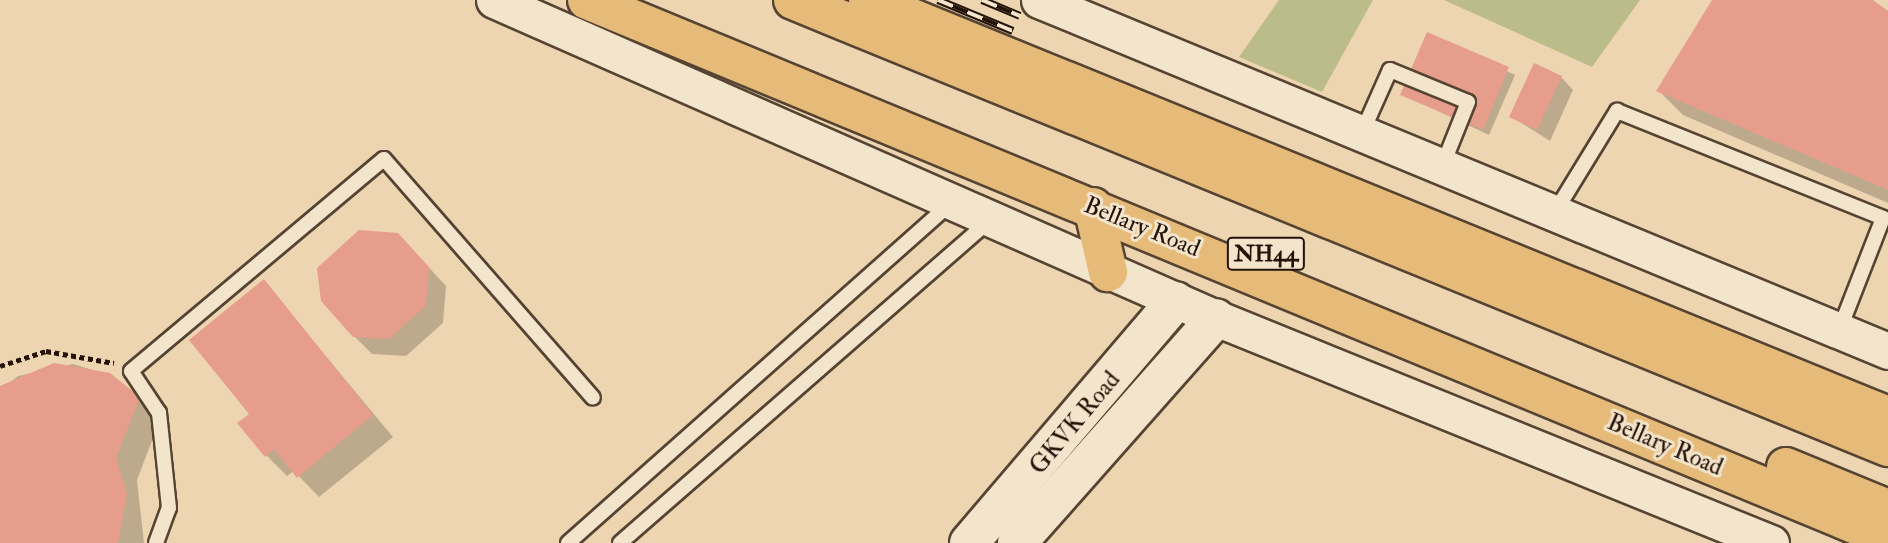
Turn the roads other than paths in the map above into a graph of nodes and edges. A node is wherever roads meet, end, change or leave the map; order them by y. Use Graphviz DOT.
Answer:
graph roads {
  1 [pos="494,0"];
  2 [pos="587,0"];
  3 [pos="643,0"];
  4 [pos="793,0"];
  5 [pos="868,0"];
  6 [pos="1039,0"];
  7 [pos="1360,136"];
  8 [pos="1441,169"];
  9 [pos="950,204"];
  10 [pos="1093,207"];
  11 [pos="1555,213"];
  12 [pos="990,220"];
  13 [pos="1108,272"];
  14 [pos="1177,301"];
  15 [pos="1216,318"];
  16 [pos="1839,331"];
  17 [pos="1888,351"];
  18 [pos="593,398"];
  19 [pos="1888,416"];
  20 [pos="1888,447"];
  21 [pos="1888,509"];
  22 [pos="1888,538"];
  23 [pos="156,543"];
  24 [pos="568,543"];
  25 [pos="620,543"];
  26 [pos="969,543"];
  27 [pos="1017,543"];
  28 [pos="1771,543"];
  1 -- 9 [label="street"];
  2 -- 10 [label="highway, Bellary Road"];
  3 -- 21 [label="highway, Bellary Road / NH44"];
  4 -- 20 [label="highway, NH44"];
  5 -- 19 [label="highway"];
  6 -- 7 [label="street"];
  7 -- 8 [label="street"];
  7 -- 8 [label="lane"];
  8 -- 11 [label="street"];
  9 -- 12 [label="street"];
  9 -- 24 [label="lane"];
  10 -- 13 [label="highway"];
  10 -- 22 [label="highway, Bellary Road"];
  11 -- 16 [label="street"];
  11 -- 16 [label="lane"];
  12 -- 13 [label="street"];
  12 -- 25 [label="lane"];
  13 -- 14 [label="street"];
  14 -- 15 [label="street"];
  14 -- 26 [label="main road, GKVK Road"];
  15 -- 27 [label="main road, GKVK Road"];
  15 -- 28 [label="street"];
  16 -- 17 [label="street"];
  18 -- 23 [label="lane"];
}
